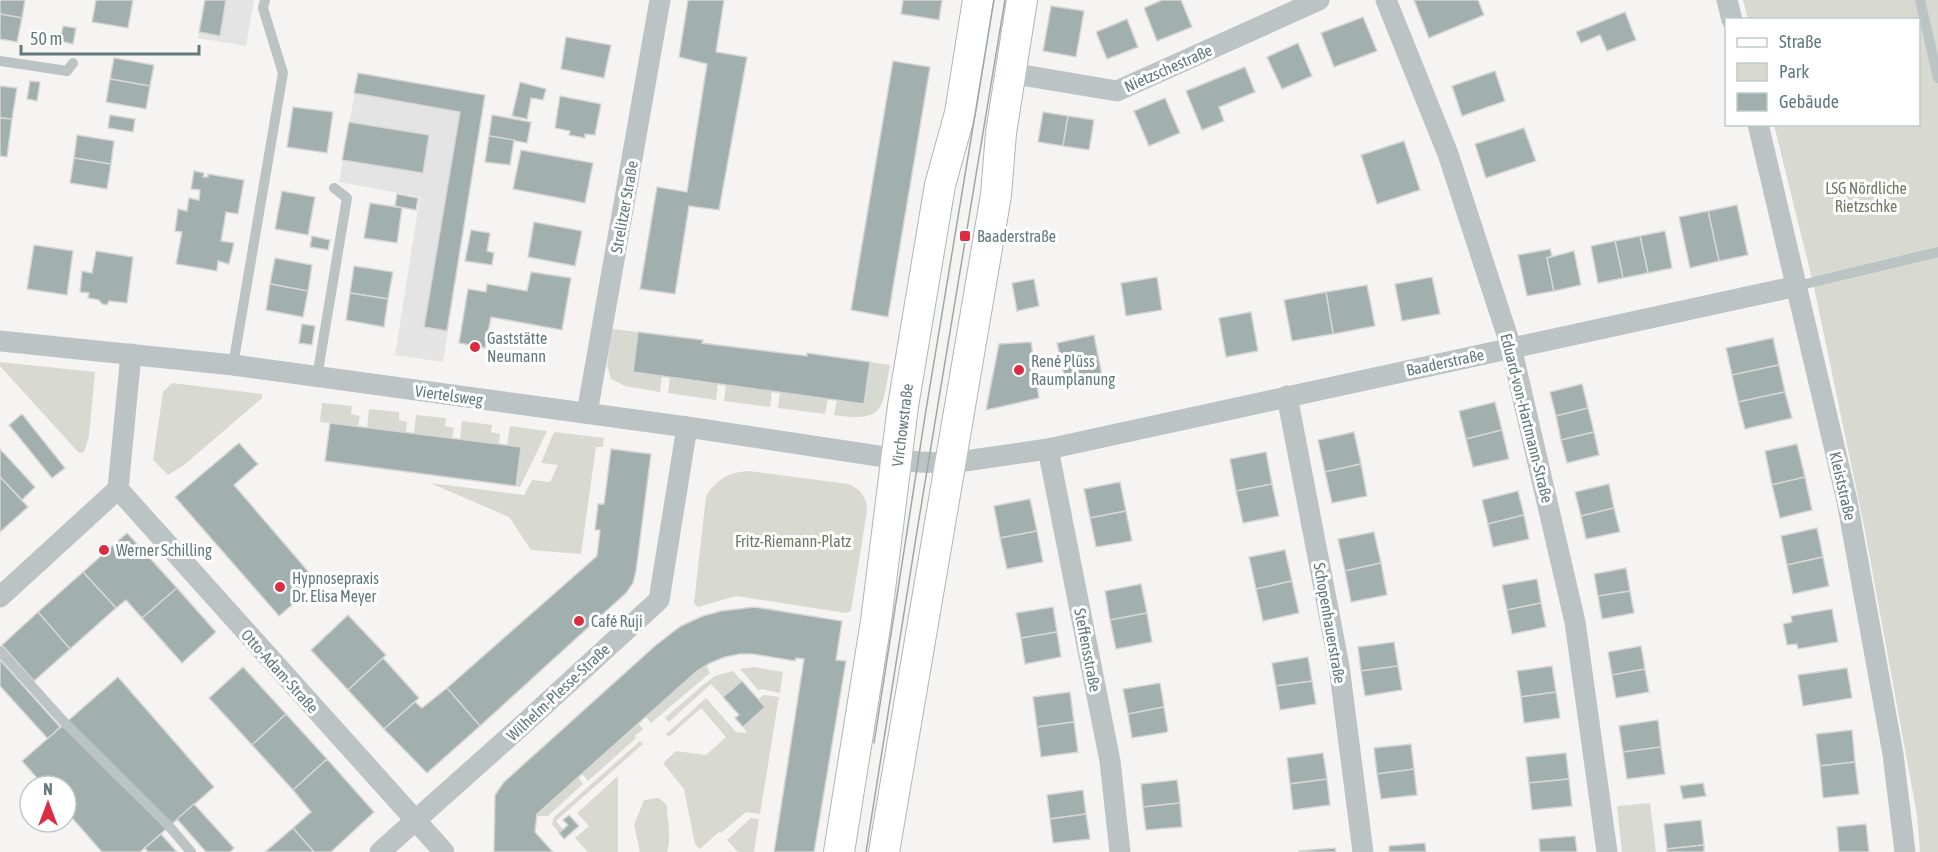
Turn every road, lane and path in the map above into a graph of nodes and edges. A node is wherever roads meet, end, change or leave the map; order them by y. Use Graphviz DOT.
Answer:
graph roads {
  1 [pos="265,0"];
  2 [pos="660,0"];
  3 [pos="978,0"];
  4 [pos="1022,0"];
  5 [pos="1319,0"];
  6 [pos="1386,0"];
  7 [pos="1727,0"];
  8 [pos="1920,0"];
  9 [pos="1732,18"];
  10 [pos="0,61"];
  11 [pos="73,63"];
  12 [pos="1010,73"];
  13 [pos="1938,78"];
  14 [pos="1758,126"];
  15 [pos="334,188"];
  16 [pos="1938,252"];
  17 [pos="1797,286"];
  18 [pos="0,341"];
  19 [pos="1511,348"];
  20 [pos="131,354"];
  21 [pos="232,365"];
  22 [pos="317,377"];
  23 [pos="1287,396"];
  24 [pos="587,413"];
  25 [pos="687,427"];
  26 [pos="1048,449"];
  27 [pos="897,459"];
  28 [pos="951,463"];
  29 [pos="118,489"];
  30 [pos="0,597"];
  31 [pos="0,651"];
  32 [pos="415,821"];
  33 [pos="191,852"];
  34 [pos="381,852"];
  35 [pos="444,852"];
  36 [pos="839,852"];
  37 [pos="884,852"];
  38 [pos="1120,852"];
  39 [pos="1363,852"];
  40 [pos="1607,852"];
  41 [pos="1905,852"];
  1 -- 21 [label="lane"];
  2 -- 24 [label="street, Strelitzer Straße"];
  3 -- 27 [label="main road, Virchowstraße"];
  4 -- 12 [label="main road"];
  5 -- 12 [label="street, Nietzschestraße"];
  6 -- 19 [label="street, Eduard-von-Hartmann-Straße"];
  7 -- 9 [label="street"];
  8 -- 13 [label="lane"];
  10 -- 11 [label="lane"];
  12 -- 28 [label="main road"];
  14 -- 17 [label="street, Kleiststraße"];
  15 -- 22 [label="lane"];
  16 -- 17 [label="lane"];
  17 -- 19 [label="street, Baaderstraße"];
  17 -- 41 [label="street, Kleiststraße"];
  18 -- 20 [label="street, Viertelsweg"];
  19 -- 23 [label="street, Baaderstraße"];
  19 -- 40 [label="street, Eduard-von-Hartmann-Straße"];
  20 -- 21 [label="street, Viertelsweg"];
  20 -- 29 [label="street"];
  21 -- 22 [label="street, Viertelsweg"];
  22 -- 24 [label="street, Viertelsweg"];
  23 -- 26 [label="street, Baaderstraße"];
  23 -- 39 [label="street, Schopenhauerstraße"];
  24 -- 25 [label="street, Viertelsweg"];
  25 -- 27 [label="street, Viertelsweg"];
  25 -- 32 [label="street, Wilhelm-Plesse-Straße"];
  26 -- 28 [label="street, Baaderstraße"];
  26 -- 38 [label="street, Steffensstraße"];
  27 -- 28 [label="street, Baaderstraße"];
  27 -- 36 [label="main road, Virchowstraße"];
  28 -- 37 [label="main road"];
  29 -- 30 [label="street"];
  29 -- 32 [label="street, Otto-Adam-Straße"];
  31 -- 33 [label="lane"];
  32 -- 34 [label="street, Wilhelm-Plesse-Straße"];
  32 -- 35 [label="street, Otto-Adam-Straße"];
}
